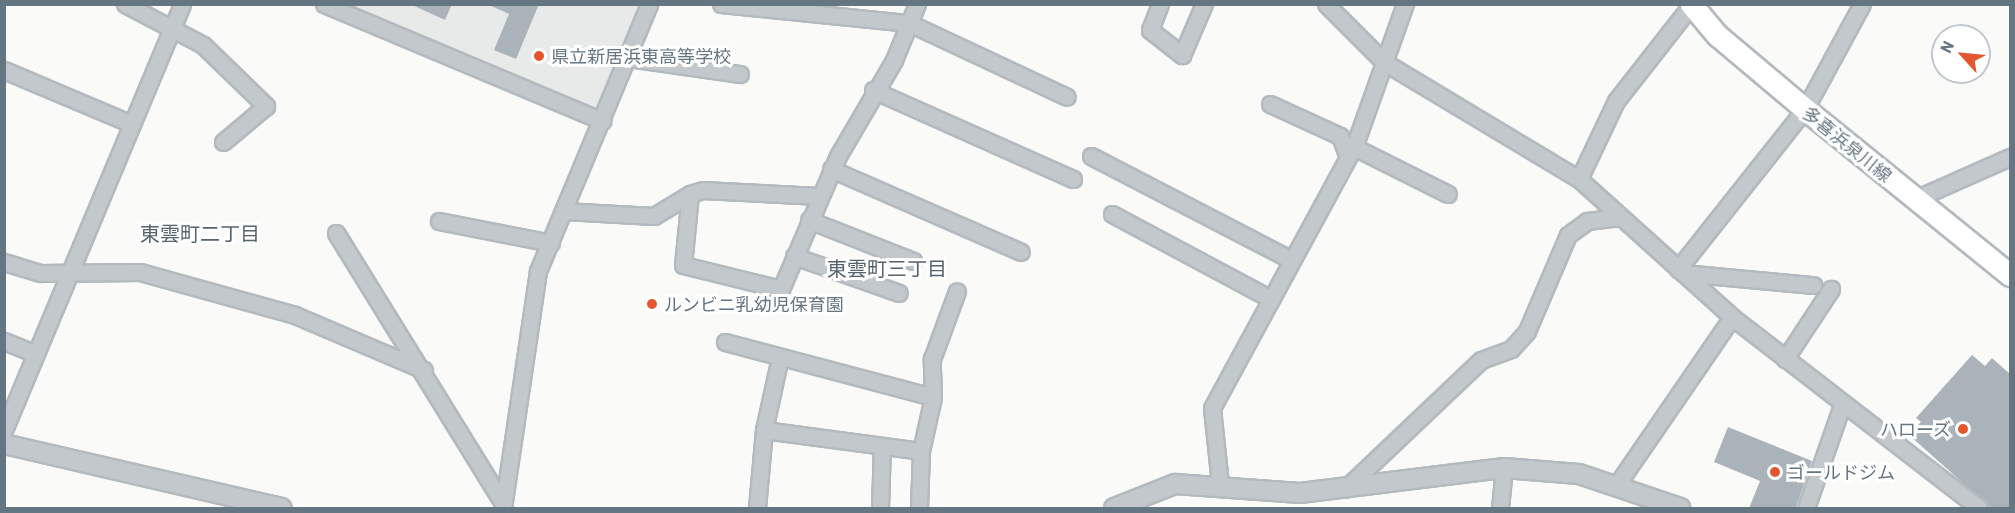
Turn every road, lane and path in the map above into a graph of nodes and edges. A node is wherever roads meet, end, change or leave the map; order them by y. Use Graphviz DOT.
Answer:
graph roads {
  1 [pos="125,4"];
  2 [pos="182,4"];
  3 [pos="324,4"];
  4 [pos="649,4"];
  5 [pos="721,4"];
  6 [pos="916,4"];
  7 [pos="1160,4"];
  8 [pos="1204,4"];
  9 [pos="1326,4"];
  10 [pos="1405,4"];
  11 [pos="1862,4"];
  12 [pos="1692,5"];
  13 [pos="909,23"];
  14 [pos="173,26"];
  15 [pos="627,58"];
  16 [pos="1384,62"];
  17 [pos="4,70"];
  18 [pos="740,74"];
  19 [pos="873,90"];
  20 [pos="1067,97"];
  21 [pos="1270,104"];
  22 [pos="1804,109"];
  23 [pos="602,121"];
  24 [pos="132,124"];
  25 [pos="223,142"];
  26 [pos="1351,152"];
  27 [pos="1091,156"];
  28 [pos="2010,157"];
  29 [pos="831,169"];
  30 [pos="1073,179"];
  31 [pos="1579,179"];
  32 [pos="690,194"];
  33 [pos="1448,194"];
  34 [pos="819,196"];
  35 [pos="1915,199"];
  36 [pos="563,211"];
  37 [pos="1112,214"];
  38 [pos="1620,217"];
  39 [pos="809,220"];
  40 [pos="438,221"];
  41 [pos="336,233"];
  42 [pos="550,243"];
  43 [pos="1021,252"];
  44 [pos="794,256"];
  45 [pos="1292,260"];
  46 [pos="913,261"];
  47 [pos="4,262"];
  48 [pos="1681,271"];
  49 [pos="68,275"];
  50 [pos="2010,275"];
  51 [pos="1813,285"];
  52 [pos="1831,289"];
  53 [pos="957,291"];
  54 [pos="899,293"];
  55 [pos="1271,299"];
  56 [pos="1732,317"];
  57 [pos="4,341"];
  58 [pos="725,342"];
  59 [pos="34,353"];
  60 [pos="780,357"];
  61 [pos="1785,359"];
  62 [pos="424,370"];
  63 [pos="933,397"];
  64 [pos="1842,405"];
  65 [pos="4,430"];
  66 [pos="764,430"];
  67 [pos="4,444"];
  68 [pos="882,446"];
  69 [pos="921,451"];
  70 [pos="1504,468"];
  71 [pos="1220,484"];
  72 [pos="1616,486"];
  73 [pos="1343,491"];
  74 [pos="502,504"];
  75 [pos="282,508"];
  76 [pos="756,508"];
  77 [pos="880,508"];
  78 [pos="919,508"];
  79 [pos="1114,508"];
  80 [pos="1500,508"];
  81 [pos="1680,508"];
  82 [pos="1806,508"];
  83 [pos="1979,508"];
  1 -- 14 [label="street"];
  2 -- 14 [label="street"];
  3 -- 23 [label="street"];
  4 -- 15 [label="street"];
  5 -- 13 [label="street"];
  6 -- 13 [label="street"];
  7 -- 8 [label="street"];
  9 -- 16 [label="street"];
  10 -- 16 [label="street"];
  11 -- 22 [label="street"];
  12 -- 22 [label="main road, 多喜浜泉川線"];
  12 -- 31 [label="street"];
  13 -- 19 [label="street"];
  13 -- 20 [label="street"];
  14 -- 24 [label="street"];
  14 -- 25 [label="street"];
  15 -- 18 [label="street"];
  15 -- 23 [label="street"];
  16 -- 26 [label="street"];
  16 -- 31 [label="street"];
  17 -- 24 [label="street"];
  19 -- 29 [label="street"];
  19 -- 30 [label="street"];
  21 -- 26 [label="street"];
  22 -- 35 [label="main road, 多喜浜泉川線"];
  22 -- 48 [label="street"];
  23 -- 36 [label="street"];
  24 -- 49 [label="street"];
  26 -- 33 [label="street"];
  26 -- 45 [label="street"];
  27 -- 45 [label="street"];
  28 -- 35 [label="street"];
  29 -- 34 [label="street"];
  29 -- 43 [label="street"];
  31 -- 38 [label="street"];
  32 -- 34 [label="street"];
  32 -- 36 [label="street"];
  32 -- 44 [label="street"];
  34 -- 39 [label="street"];
  35 -- 50 [label="main road, 多喜浜泉川線"];
  36 -- 42 [label="street"];
  37 -- 55 [label="street"];
  38 -- 48 [label="street"];
  38 -- 73 [label="street"];
  39 -- 44 [label="street"];
  39 -- 46 [label="street"];
  40 -- 42 [label="street"];
  41 -- 62 [label="street"];
  42 -- 74 [label="street"];
  44 -- 54 [label="street"];
  45 -- 55 [label="street"];
  47 -- 49 [label="street"];
  48 -- 51 [label="street"];
  48 -- 56 [label="street"];
  49 -- 59 [label="street"];
  49 -- 62 [label="street"];
  52 -- 61 [label="street"];
  53 -- 63 [label="street"];
  55 -- 71 [label="street"];
  56 -- 61 [label="street"];
  56 -- 72 [label="street"];
  57 -- 59 [label="street"];
  58 -- 60 [label="street"];
  59 -- 65 [label="street"];
  60 -- 63 [label="street"];
  60 -- 66 [label="street"];
  61 -- 64 [label="street"];
  62 -- 74 [label="street"];
  63 -- 69 [label="street"];
  64 -- 82 [label="street"];
  64 -- 83 [label="street"];
  66 -- 68 [label="street"];
  66 -- 76 [label="street"];
  67 -- 75 [label="street"];
  68 -- 69 [label="street"];
  68 -- 77 [label="street"];
  69 -- 78 [label="street"];
  70 -- 72 [label="street"];
  70 -- 73 [label="street"];
  70 -- 80 [label="street"];
  71 -- 73 [label="street"];
  71 -- 79 [label="street"];
  72 -- 81 [label="street"];
}
